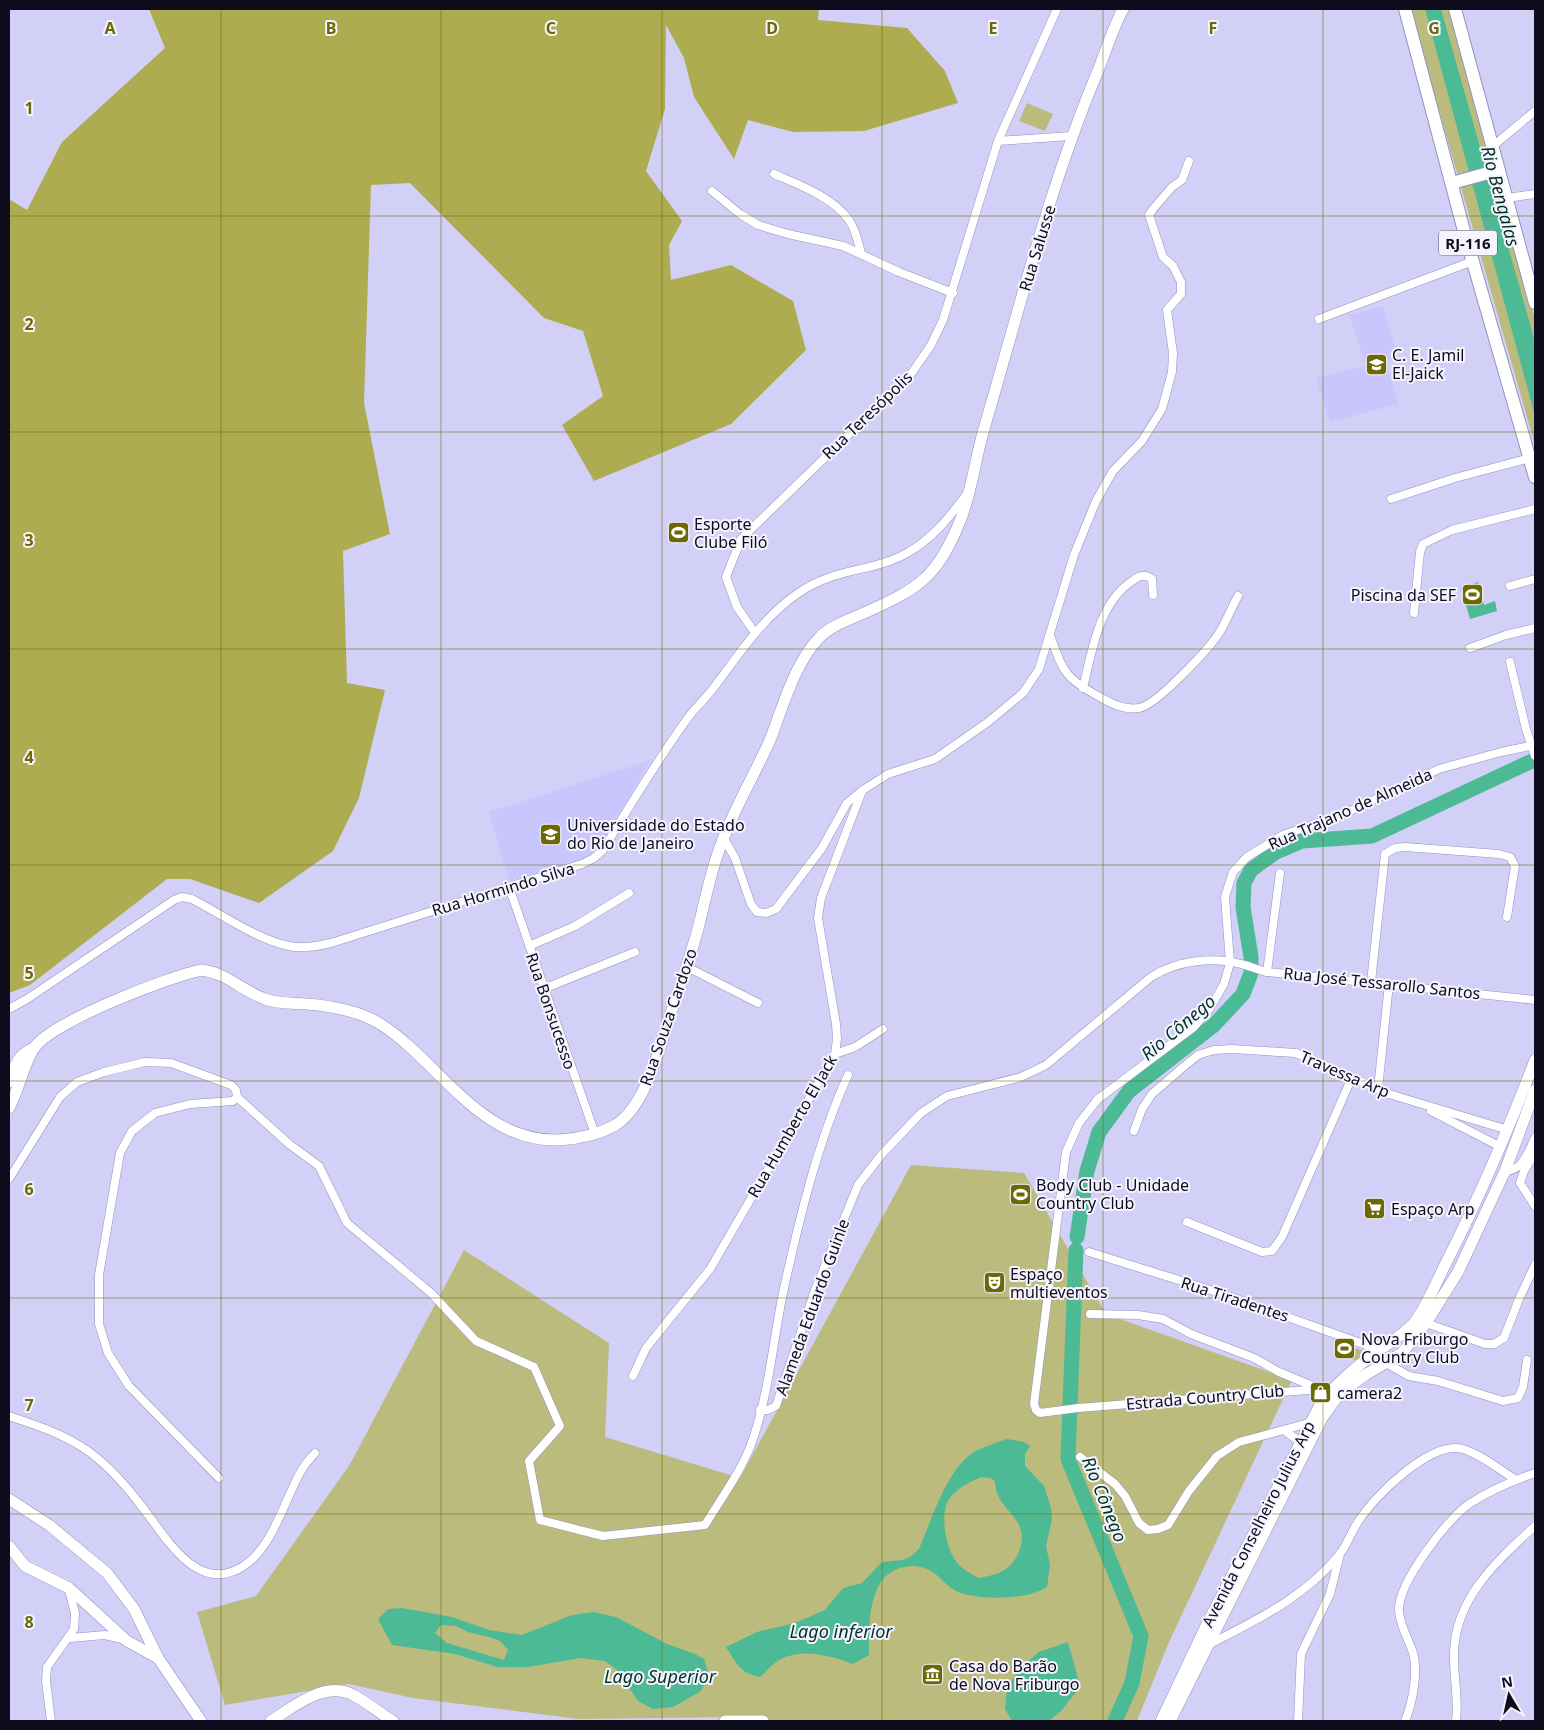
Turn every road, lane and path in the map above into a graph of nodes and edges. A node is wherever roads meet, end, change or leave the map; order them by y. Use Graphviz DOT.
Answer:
graph roads {
  1 [pos="1057,9"];
  2 [pos="1123,9"];
  3 [pos="1405,9"];
  4 [pos="1455,9"];
  5 [pos="1535,111"];
  6 [pos="1071,136"];
  7 [pos="998,141"];
  8 [pos="1493,146"];
  9 [pos="1189,161"];
  10 [pos="1495,171"];
  11 [pos="774,174"];
  12 [pos="1456,181"];
  13 [pos="712,191"];
  14 [pos="1535,194"];
  15 [pos="1507,198"];
  16 [pos="861,253"];
  17 [pos="1473,261"];
  18 [pos="1532,282"];
  19 [pos="953,293"];
  20 [pos="1535,303"];
  21 [pos="1319,320"];
  22 [pos="1530,458"];
  23 [pos="1535,477"];
  24 [pos="968,492"];
  25 [pos="1390,500"];
  26 [pos="1535,509"];
  27 [pos="1535,579"];
  28 [pos="1510,586"];
  29 [pos="1153,595"];
  30 [pos="1238,596"];
  31 [pos="1414,612"];
  32 [pos="1535,628"];
  33 [pos="755,632"];
  34 [pos="1050,635"];
  35 [pos="1470,648"];
  36 [pos="1510,662"];
  37 [pos="1083,688"];
  38 [pos="1534,745"];
  39 [pos="1535,756"];
  40 [pos="862,790"];
  41 [pos="723,837"];
  42 [pos="1280,873"];
  43 [pos="508,887"];
  44 [pos="629,892"];
  45 [pos="1508,916"];
  46 [pos="529,946"];
  47 [pos="635,952"];
  48 [pos="1230,963"];
  49 [pos="687,967"];
  50 [pos="1267,972"];
  51 [pos="1371,982"];
  52 [pos="1389,984"];
  53 [pos="544,989"];
  54 [pos="1535,1000"];
  55 [pos="758,1003"];
  56 [pos="9,1009"];
  57 [pos="883,1029"];
  58 [pos="34,1048"];
  59 [pos="835,1054"];
  60 [pos="1535,1060"];
  61 [pos="848,1075"];
  62 [pos="1352,1076"];
  63 [pos="9,1082"];
  64 [pos="1378,1089"];
  65 [pos="1535,1090"];
  66 [pos="237,1096"];
  67 [pos="1414,1102"];
  68 [pos="9,1108"];
  69 [pos="1508,1130"];
  70 [pos="1134,1131"];
  71 [pos="595,1134"];
  72 [pos="1535,1138"];
  73 [pos="1500,1147"];
  74 [pos="1535,1153"];
  75 [pos="1505,1171"];
  76 [pos="9,1179"];
  77 [pos="1535,1206"];
  78 [pos="1187,1222"];
  79 [pos="1089,1252"];
  80 [pos="1535,1265"];
  81 [pos="1090,1314"];
  82 [pos="1426,1323"];
  83 [pos="1380,1350"];
  84 [pos="1527,1360"];
  85 [pos="1386,1363"];
  86 [pos="633,1376"];
  87 [pos="1316,1388"];
  88 [pos="1332,1388"];
  89 [pos="760,1410"];
  90 [pos="9,1416"];
  91 [pos="1309,1423"];
  92 [pos="1284,1430"];
  93 [pos="1300,1442"];
  94 [pos="315,1453"];
  95 [pos="1080,1458"];
  96 [pos="1535,1473"];
  97 [pos="219,1478"];
  98 [pos="1516,1480"];
  99 [pos="9,1499"];
  100 [pos="1535,1526"];
  101 [pos="9,1546"];
  102 [pos="1340,1554"];
  103 [pos="69,1588"];
  104 [pos="70,1638"];
  105 [pos="127,1641"];
  106 [pos="1208,1645"];
  107 [pos="1196,1648"];
  108 [pos="158,1658"];
  109 [pos="51,1721"];
  110 [pos="201,1721"];
  111 [pos="271,1721"];
  112 [pos="393,1721"];
  113 [pos="725,1721"];
  114 [pos="763,1721"];
  115 [pos="1161,1721"];
  116 [pos="1170,1721"];
  117 [pos="1298,1721"];
  118 [pos="1405,1721"];
  119 [pos="1456,1721"];
  1 -- 7 [label="street, Rua Teresópolis"];
  2 -- 6 [label="street, Rua Salusse"];
  3 -- 12 [label="main road, RJ-116"];
  4 -- 8 [label="main road, RJ-116"];
  5 -- 8 [label="street"];
  6 -- 7 [label="street"];
  6 -- 24 [label="street, Rua Salusse"];
  7 -- 19 [label="street, Rua Teresópolis"];
  8 -- 10 [label="main road, RJ-116"];
  9 -- 34 [label="street"];
  10 -- 12 [label="main road"];
  10 -- 15 [label="main road, RJ-116"];
  11 -- 16 [label="street"];
  12 -- 17 [label="main road, RJ-116"];
  13 -- 16 [label="street"];
  14 -- 15 [label="street"];
  15 -- 18 [label="main road, RJ-116"];
  16 -- 19 [label="street"];
  17 -- 21 [label="street"];
  17 -- 22 [label="main road, RJ-116"];
  18 -- 20 [label="main road, RJ-116"];
  19 -- 33 [label="street, Rua Teresópolis"];
  22 -- 23 [label="main road, RJ-116"];
  22 -- 25 [label="street"];
  24 -- 33 [label="street, Rua Hormindo Silva"];
  24 -- 41 [label="street, Rua Souza Cardozo"];
  26 -- 31 [label="street"];
  27 -- 28 [label="street"];
  29 -- 37 [label="street"];
  30 -- 37 [label="street"];
  32 -- 35 [label="street"];
  33 -- 43 [label="street, Rua Hormindo Silva"];
  34 -- 37 [label="street"];
  34 -- 40 [label="street"];
  36 -- 38 [label="street"];
  38 -- 39 [label="street"];
  38 -- 48 [label="street, Rua Trajano de Almeida"];
  40 -- 41 [label="street"];
  40 -- 59 [label="street, Rua Humberto El Jack"];
  41 -- 49 [label="street, Rua Souza Cardozo"];
  42 -- 50 [label="street"];
  43 -- 46 [label="street, Rua Bonsucesso"];
  43 -- 56 [label="street, Rua Hormindo Silva"];
  44 -- 46 [label="street"];
  45 -- 51 [label="street"];
  46 -- 53 [label="street, Rua Bonsucesso"];
  47 -- 53 [label="street"];
  48 -- 50 [label="street, Rua José Tessarollo Santos"];
  48 -- 87 [label="street, Estrada Country Club"];
  48 -- 89 [label="street, Alameda Eduardo Guinle"];
  49 -- 55 [label="street"];
  49 -- 71 [label="street, Rua Souza Cardozo"];
  50 -- 51 [label="street, Rua José Tessarollo Santos"];
  51 -- 52 [label="street, Rua José Tessarollo Santos"];
  52 -- 54 [label="street, Rua José Tessarollo Santos"];
  52 -- 64 [label="street"];
  53 -- 71 [label="street, Rua Bonsucesso"];
  57 -- 59 [label="street"];
  58 -- 63 [label="street, Rua Souza Cardozo"];
  58 -- 68 [label="street"];
  58 -- 71 [label="street, Rua Souza Cardozo"];
  59 -- 86 [label="street, Rua Humberto El Jack"];
  60 -- 69 [label="street, Avenida Conselheiro Julius Arp"];
  61 -- 89 [label="street"];
  62 -- 64 [label="street, Travessa Arp"];
  62 -- 70 [label="street, Travessa Arp"];
  62 -- 78 [label="street"];
  64 -- 67 [label="street, Travessa Arp"];
  65 -- 75 [label="street, Avenida Conselheiro Julius Arp"];
  66 -- 76 [label="street"];
  66 -- 89 [label="street, Alameda Eduardo Guinle"];
  66 -- 97 [label="street"];
  67 -- 69 [label="street, Travessa Arp"];
  67 -- 73 [label="street, Travessa Arp"];
  69 -- 73 [label="street, Avenida Conselheiro Julius Arp"];
  72 -- 75 [label="street"];
  73 -- 83 [label="street, Avenida Conselheiro Julius Arp"];
  74 -- 77 [label="street"];
  75 -- 82 [label="street, Avenida Conselheiro Julius Arp"];
  79 -- 83 [label="street, Rua Tiradentes"];
  80 -- 82 [label="street"];
  81 -- 87 [label="street"];
  82 -- 85 [label="street, Avenida Conselheiro Julius Arp"];
  83 -- 88 [label="street, Avenida Conselheiro Julius Arp"];
  84 -- 85 [label="street"];
  85 -- 106 [label="street, Avenida Conselheiro Julius Arp"];
  87 -- 88 [label="street, Estrada Country Club"];
  88 -- 91 [label="street, Avenida Conselheiro Julius Arp"];
  90 -- 94 [label="street"];
  91 -- 92 [label="street"];
  91 -- 93 [label="street, Avenida Conselheiro Julius Arp"];
  92 -- 93 [label="street"];
  92 -- 95 [label="street"];
  93 -- 107 [label="street, Avenida Conselheiro Julius Arp"];
  96 -- 98 [label="street"];
  98 -- 102 [label="street"];
  98 -- 118 [label="street"];
  99 -- 108 [label="street"];
  100 -- 119 [label="street"];
  101 -- 103 [label="street"];
  102 -- 106 [label="street"];
  102 -- 117 [label="street"];
  103 -- 104 [label="street"];
  103 -- 105 [label="street"];
  104 -- 105 [label="street"];
  104 -- 109 [label="street"];
  105 -- 108 [label="street"];
  106 -- 107 [label="street"];
  106 -- 116 [label="street, Avenida Conselheiro Julius Arp"];
  107 -- 115 [label="street, Avenida Conselheiro Julius Arp"];
  108 -- 110 [label="street"];
  111 -- 112 [label="street"];
  113 -- 114 [label="street"];
}
